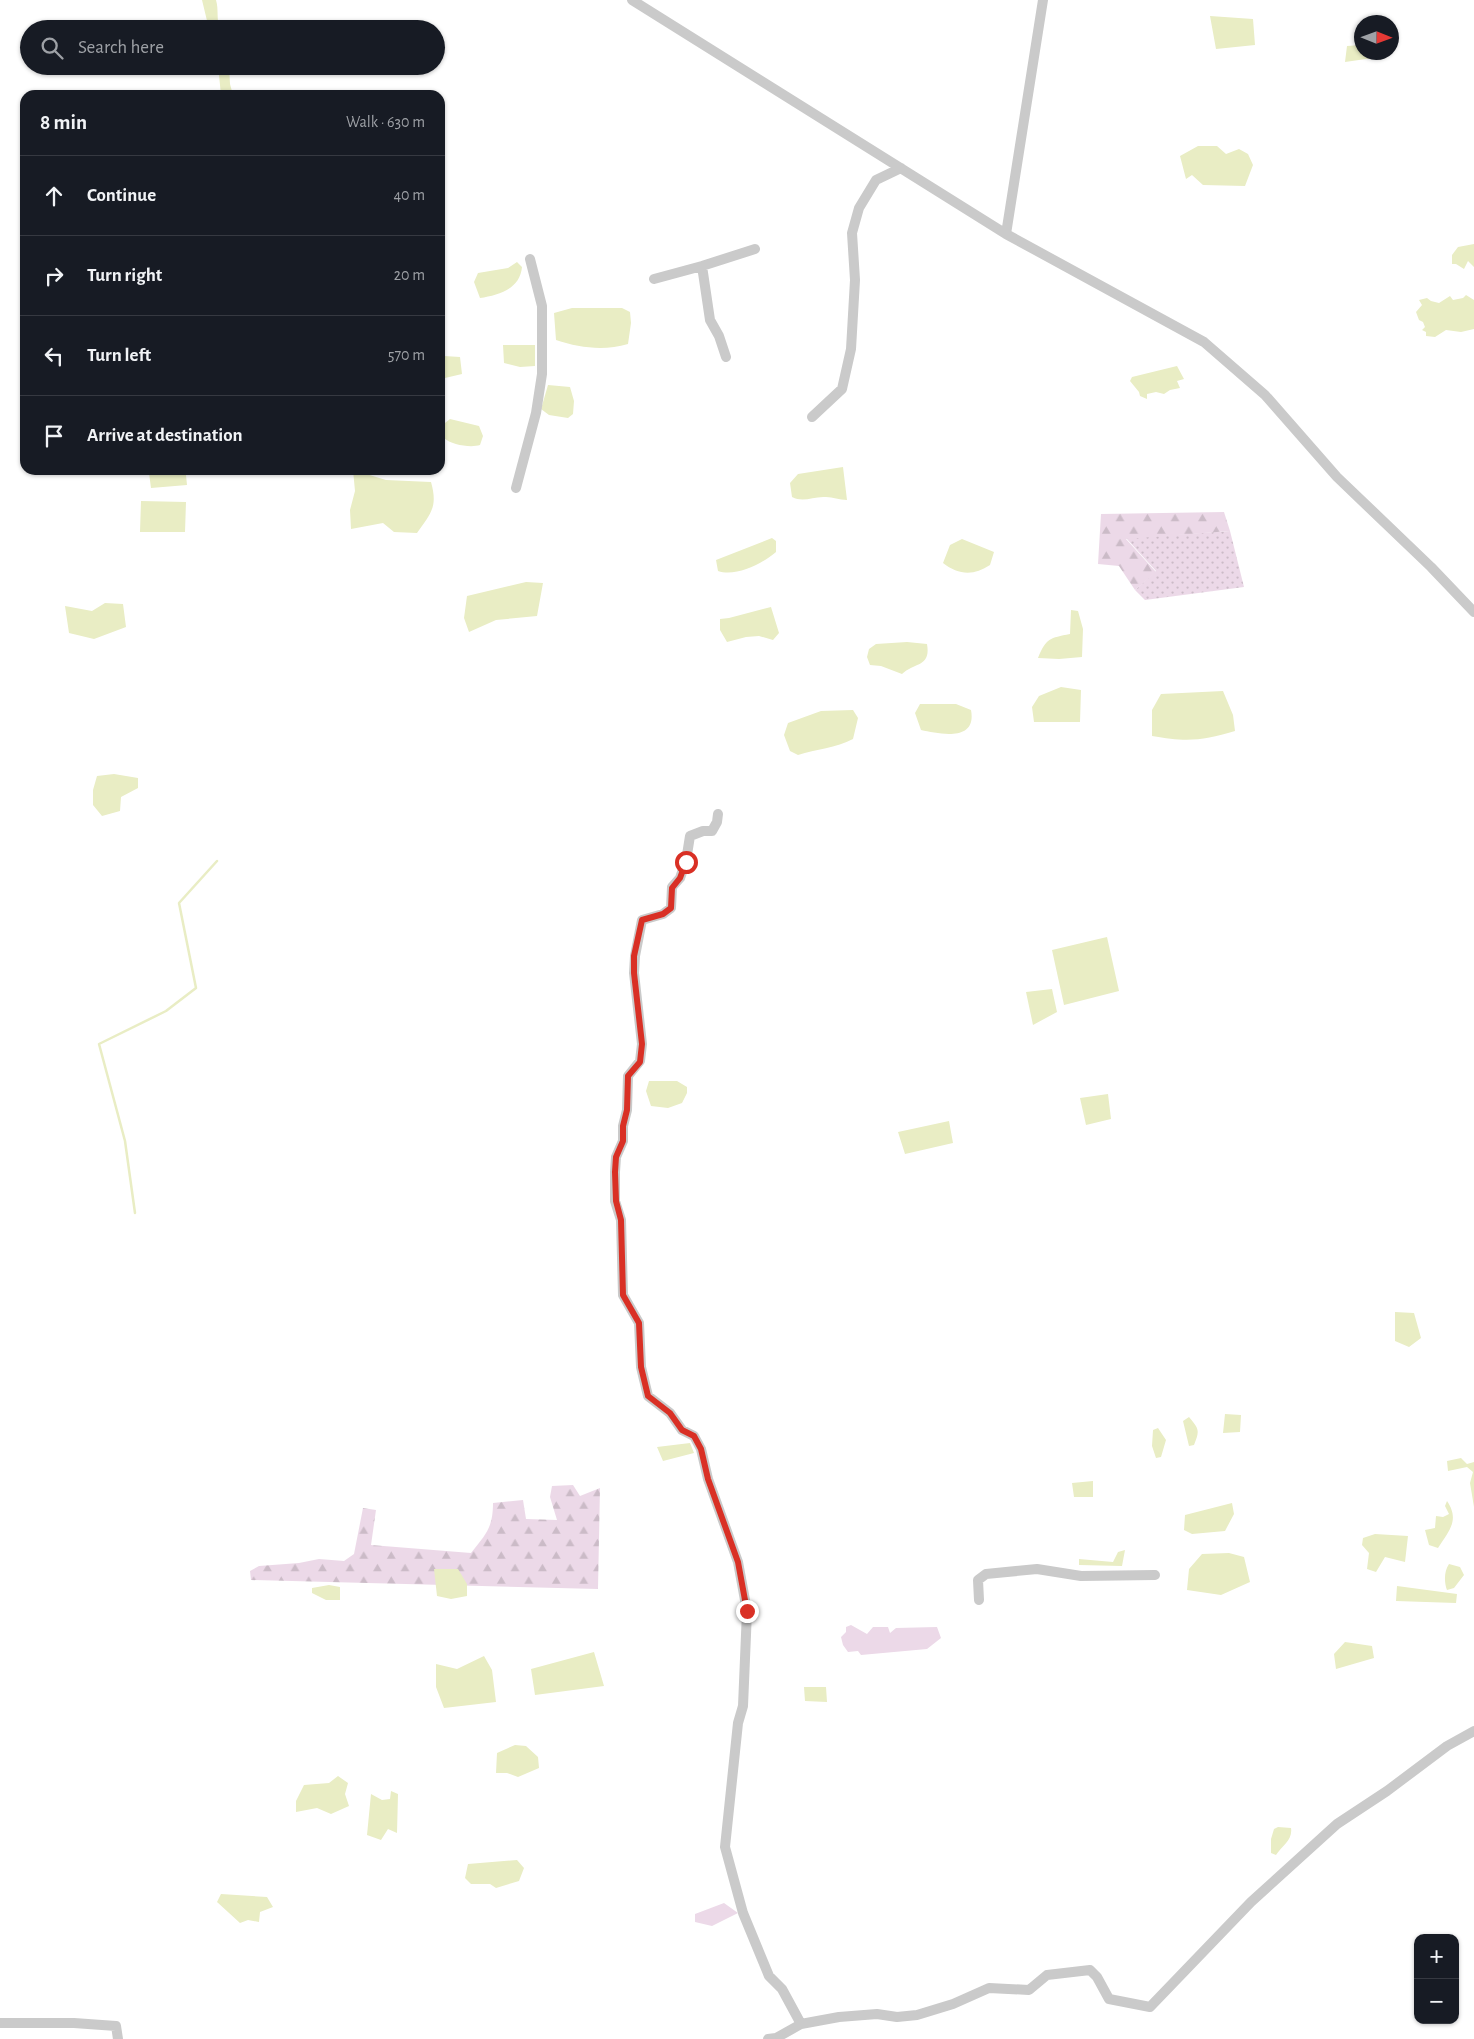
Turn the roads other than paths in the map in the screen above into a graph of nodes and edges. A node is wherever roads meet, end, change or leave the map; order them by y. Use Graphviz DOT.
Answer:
graph roads {
  1 [pos="632,0"];
  2 [pos="1044,0"];
  3 [pos="901,168"];
  4 [pos="1006,234"];
  5 [pos="755,250"];
  6 [pos="530,259"];
  7 [pos="702,266"];
  8 [pos="654,279"];
  9 [pos="726,357"];
  10 [pos="812,417"];
  11 [pos="516,488"];
  12 [pos="1474,612"];
  13 [pos="718,814"];
  14 [pos="1155,1574"];
  15 [pos="979,1600"];
  16 [pos="1474,1732"];
  17 [pos="0,2023"];
  18 [pos="801,2024"];
  19 [pos="118,2039"];
  20 [pos="768,2039"];
  1 -- 3 [label="street"];
  2 -- 4 [label="street"];
  3 -- 4 [label="street"];
  3 -- 10 [label="street"];
  4 -- 12 [label="street"];
  5 -- 7 [label="street"];
  6 -- 11 [label="street"];
  7 -- 8 [label="street"];
  7 -- 9 [label="street"];
  13 -- 18 [label="street"];
  14 -- 15 [label="street"];
  16 -- 18 [label="street"];
  17 -- 19 [label="street"];
  18 -- 20 [label="street"];
}
